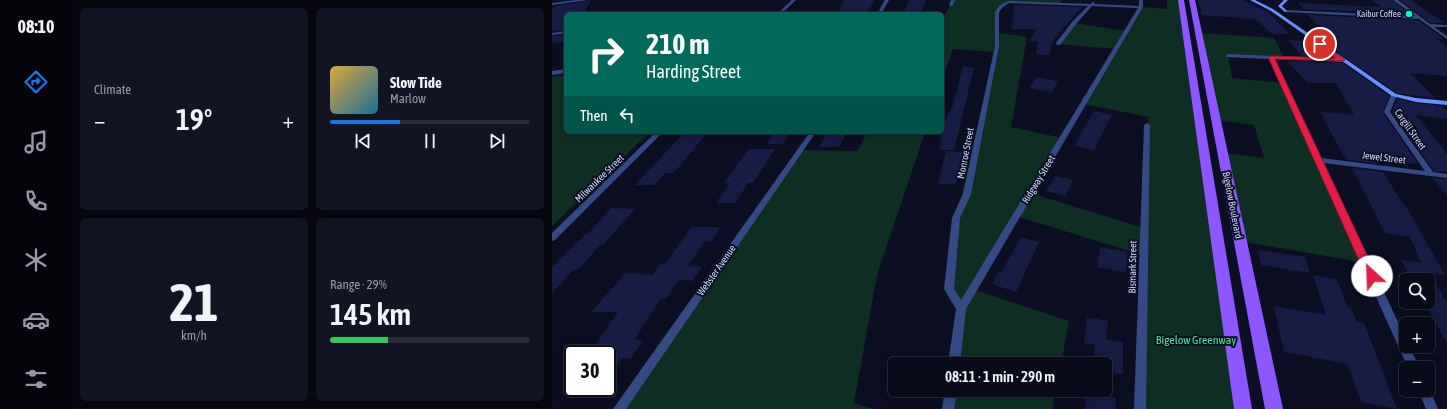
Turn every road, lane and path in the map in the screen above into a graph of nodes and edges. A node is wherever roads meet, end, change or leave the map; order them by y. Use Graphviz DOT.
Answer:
graph roads {
  1 [pos="586,0"];
  2 [pos="794,0"];
  3 [pos="887,0"];
  4 [pos="953,0"];
  5 [pos="1096,0"];
  6 [pos="1181,0"];
  7 [pos="1192,0"];
  8 [pos="1252,0"];
  9 [pos="1286,0"];
  10 [pos="1395,0"];
  11 [pos="552,2"];
  12 [pos="1141,3"];
  13 [pos="951,5"];
  14 [pos="1091,5"];
  15 [pos="1272,10"];
  16 [pos="1285,11"];
  17 [pos="781,12"];
  18 [pos="880,12"];
  19 [pos="1419,18"];
  20 [pos="1430,25"];
  21 [pos="1447,26"];
  22 [pos="564,32"];
  23 [pos="552,34"];
  24 [pos="1447,38"];
  25 [pos="1058,44"];
  26 [pos="1228,56"];
  27 [pos="1271,57"];
  28 [pos="1342,60"];
  29 [pos="564,71"];
  30 [pos="552,74"];
  31 [pos="1394,95"];
  32 [pos="1447,103"];
  33 [pos="1147,125"];
  34 [pos="658,134"];
  35 [pos="812,134"];
  36 [pos="1318,160"];
  37 [pos="1430,173"];
  38 [pos="1447,176"];
  39 [pos="552,238"];
  40 [pos="961,310"];
  41 [pos="955,357"];
  42 [pos="1411,361"];
  43 [pos="950,397"];
  44 [pos="1427,397"];
  45 [pos="618,409"];
  46 [pos="948,409"];
  47 [pos="1140,409"];
  48 [pos="1243,409"];
  49 [pos="1274,409"];
  50 [pos="1432,409"];
  1 -- 11 [label="street"];
  2 -- 17 [label="street"];
  3 -- 18 [label="street"];
  4 -- 13 [label="street"];
  5 -- 14 [label="street"];
  6 -- 48 [label="main road, Bigelow Boulevard"];
  7 -- 49 [label="main road, Bigelow Boulevard"];
  8 -- 15 [label="street"];
  9 -- 16 [label="street"];
  10 -- 19 [label="street"];
  12 -- 14 [label="street"];
  12 -- 40 [label="street, Ridgway Street"];
  14 -- 25 [label="street"];
  14 -- 40 [label="street, Monroe Street"];
  15 -- 16 [label="street"];
  15 -- 28 [label="street"];
  16 -- 19 [label="street"];
  19 -- 20 [label="street"];
  20 -- 21 [label="street"];
  20 -- 24 [label="street"];
  22 -- 23 [label="street"];
  26 -- 27 [label="street"];
  27 -- 28 [label="street"];
  27 -- 36 [label="street"];
  28 -- 31 [label="street"];
  29 -- 30 [label="street"];
  31 -- 32 [label="street"];
  31 -- 37 [label="street, Cargill Street"];
  33 -- 47 [label="street, Bismark Street"];
  34 -- 39 [label="street, Milwaukee Street"];
  35 -- 45 [label="street, Webster Avenue"];
  36 -- 37 [label="street, Jewel Street"];
  36 -- 42 [label="street"];
  37 -- 38 [label="street, Jewel Street"];
  40 -- 41 [label="street, Ridgway Street"];
  43 -- 46 [label="street"];
  44 -- 50 [label="street"];
}
